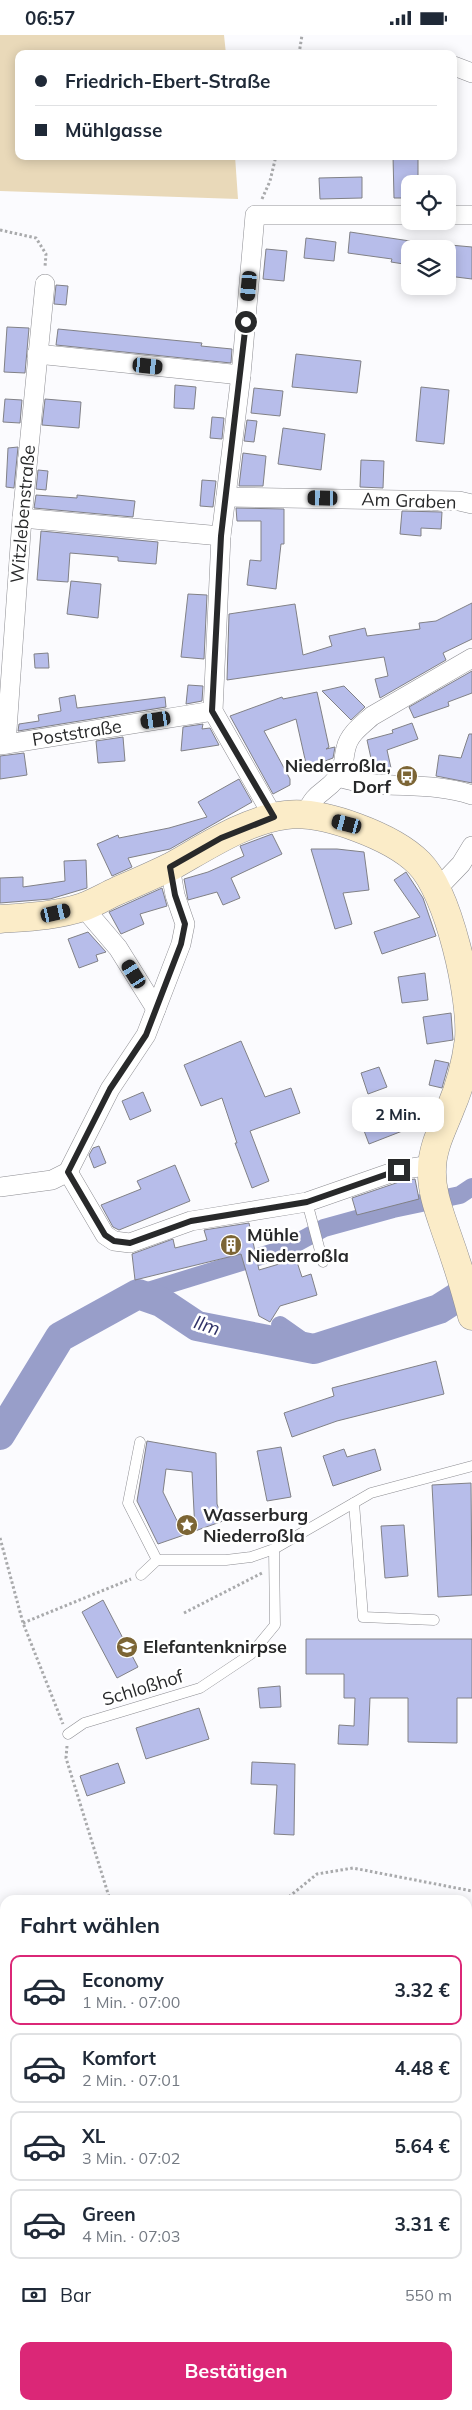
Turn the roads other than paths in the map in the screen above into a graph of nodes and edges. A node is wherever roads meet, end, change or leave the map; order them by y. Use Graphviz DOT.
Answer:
graph roads {
  1 [pos="457,67"];
  2 [pos="472,73"];
  3 [pos="401,215"];
  4 [pos="456,215"];
  5 [pos="472,215"];
  6 [pos="45,284"];
  7 [pos="37,354"];
  8 [pos="241,375"];
  9 [pos="226,497"];
  10 [pos="472,504"];
  11 [pos="22,518"];
  12 [pos="221,536"];
  13 [pos="472,658"];
  14 [pos="212,711"];
  15 [pos="3,744"];
  16 [pos="338,777"];
  17 [pos="472,795"];
  18 [pos="305,815"];
  19 [pos="274,817"];
  20 [pos="472,846"];
  21 [pos="170,867"];
  22 [pos="437,889"];
  23 [pos="83,907"];
  24 [pos="0,919"];
  25 [pos="156,1009"];
  26 [pos="431,1165"];
  27 [pos="68,1172"];
  28 [pos="0,1187"];
  29 [pos="307,1202"];
  30 [pos="323,1263"];
  31 [pos="472,1316"];
  32 [pos="140,1442"];
  33 [pos="472,1466"];
  34 [pos="354,1503"];
  35 [pos="274,1549"];
  36 [pos="157,1560"];
  37 [pos="141,1575"];
  38 [pos="434,1620"];
  39 [pos="68,1735"];
  1 -- 2 [label="street"];
  3 -- 8 [label="street"];
  4 -- 5 [label="street"];
  6 -- 7 [label="street, Witzlebenstraße"];
  7 -- 8 [label="street"];
  7 -- 11 [label="street, Witzlebenstraße"];
  8 -- 9 [label="street"];
  9 -- 10 [label="street, Am Graben"];
  9 -- 12 [label="street"];
  11 -- 12 [label="street"];
  11 -- 15 [label="street, Witzlebenstraße"];
  12 -- 14 [label="street"];
  13 -- 16 [label="street"];
  14 -- 15 [label="street, Poststraße"];
  14 -- 19 [label="street"];
  16 -- 17 [label="street"];
  16 -- 18 [label="street"];
  18 -- 19 [label="main road"];
  18 -- 22 [label="main road"];
  19 -- 21 [label="main road"];
  20 -- 22 [label="street"];
  21 -- 23 [label="main road"];
  21 -- 25 [label="street"];
  22 -- 26 [label="main road"];
  23 -- 24 [label="main road"];
  23 -- 25 [label="street"];
  25 -- 27 [label="street"];
  26 -- 29 [label="street"];
  26 -- 31 [label="main road"];
  27 -- 28 [label="street"];
  27 -- 29 [label="street"];
  29 -- 30 [label="lane"];
  32 -- 36 [label="lane"];
  33 -- 34 [label="lane"];
  34 -- 35 [label="lane"];
  34 -- 38 [label="lane"];
  35 -- 36 [label="lane"];
  35 -- 39 [label="lane, Schloßhof"];
  36 -- 37 [label="lane"];
}
